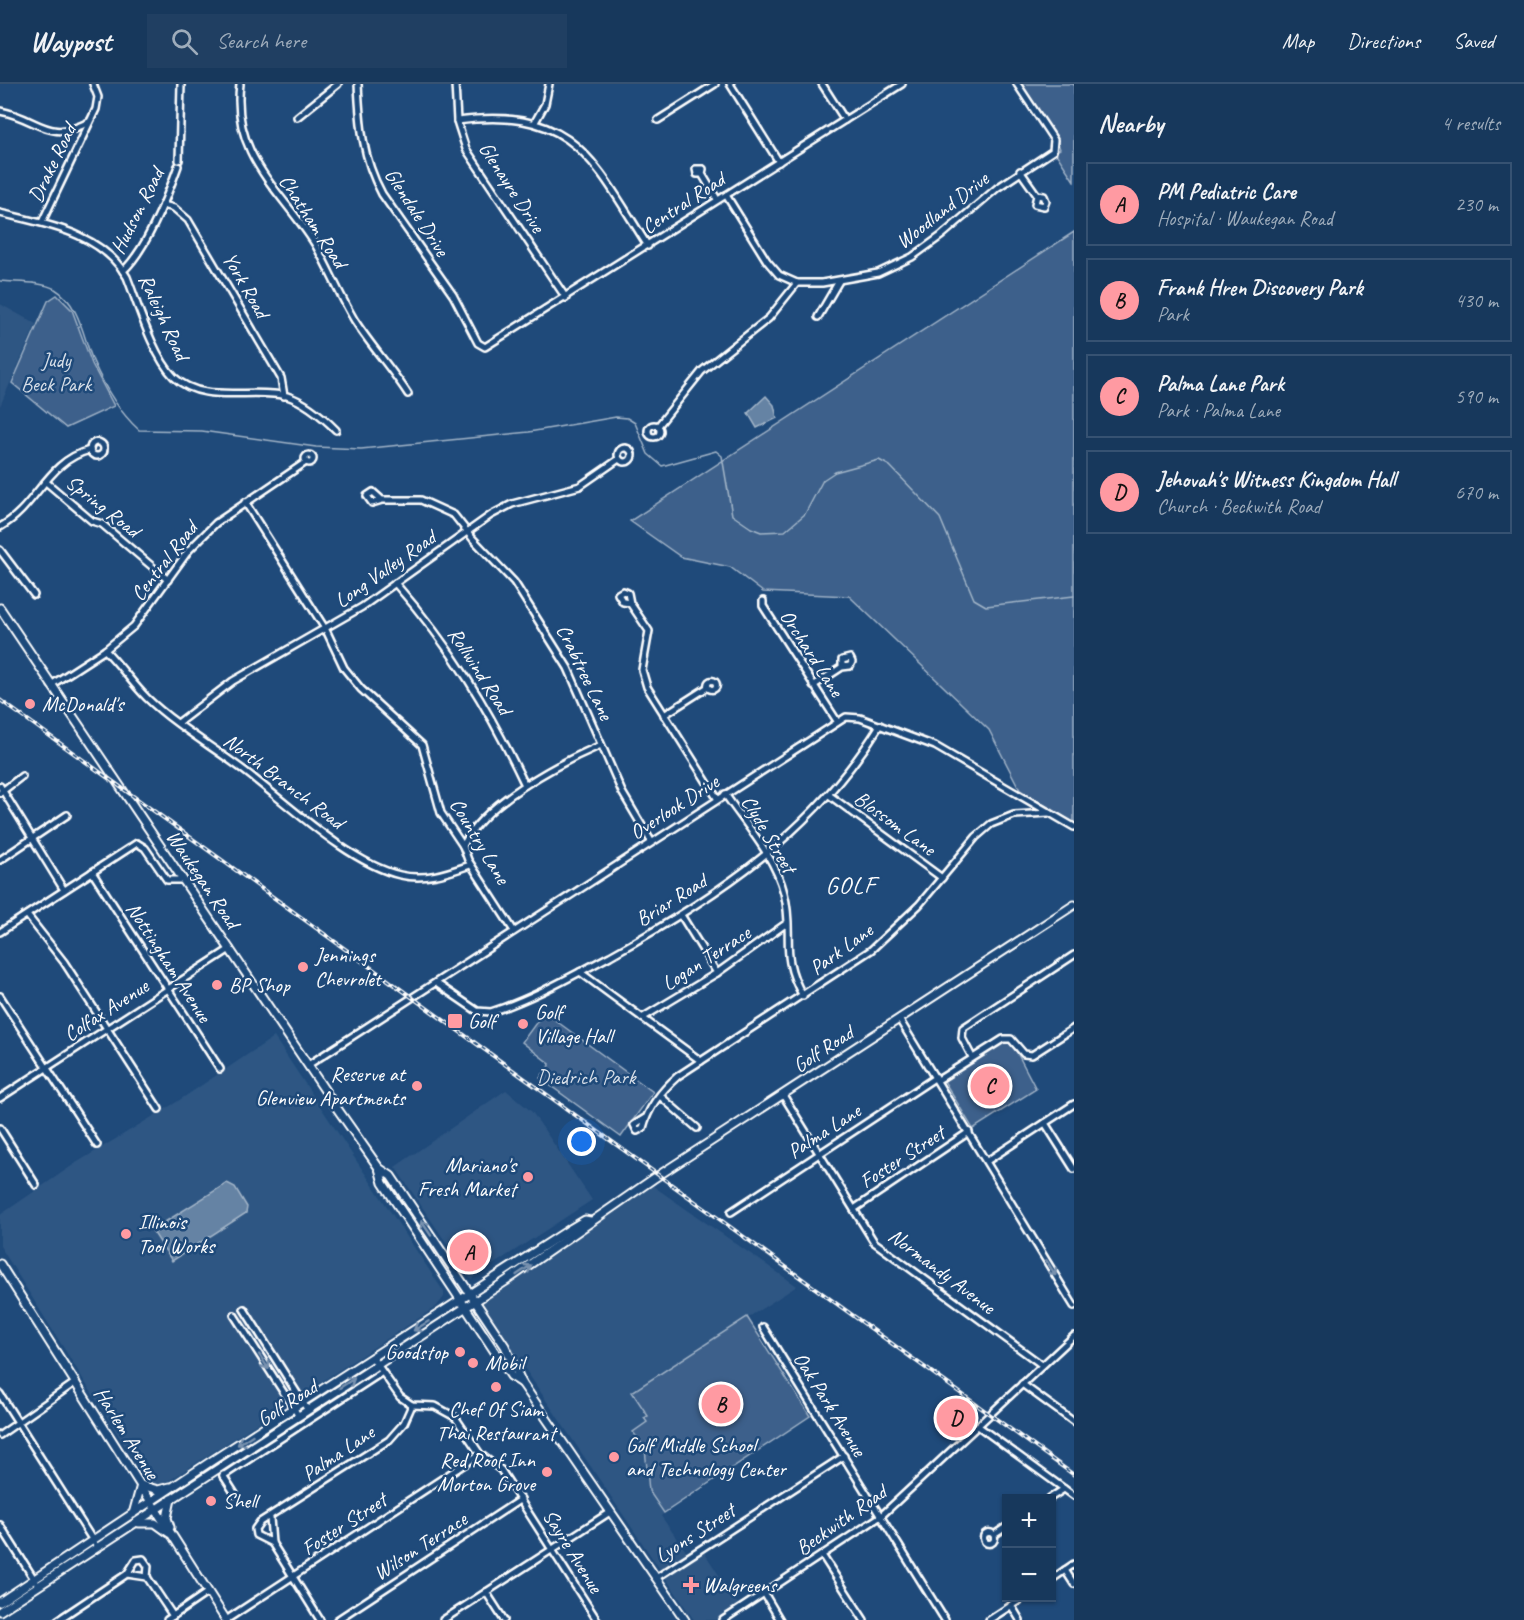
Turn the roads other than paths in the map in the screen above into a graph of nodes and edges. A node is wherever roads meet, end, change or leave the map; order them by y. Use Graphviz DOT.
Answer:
graph roads {
  1 [pos="93,84"];
  2 [pos="181,84"];
  3 [pos="240,84"];
  4 [pos="338,84"];
  5 [pos="358,84"];
  6 [pos="455,84"];
  7 [pos="549,84"];
  8 [pos="715,84"];
  9 [pos="730,84"];
  10 [pos="822,84"];
  11 [pos="902,84"];
  12 [pos="1017,84"];
  13 [pos="0,111"];
  14 [pos="297,117"];
  15 [pos="658,120"];
  16 [pos="844,120"];
  17 [pos="457,121"];
  18 [pos="90,122"];
  19 [pos="535,122"];
  20 [pos="66,132"];
  21 [pos="79,146"];
  22 [pos="779,162"];
  23 [pos="1020,171"];
  24 [pos="702,174"];
  25 [pos="726,195"];
  26 [pos="1036,195"];
  27 [pos="717,200"];
  28 [pos="164,205"];
  29 [pos="0,213"];
  30 [pos="42,222"];
  31 [pos="648,246"];
  32 [pos="123,271"];
  33 [pos="840,281"];
  34 [pos="797,283"];
  35 [pos="566,298"];
  36 [pos="818,317"];
  37 [pos="482,347"];
  38 [pos="408,394"];
  39 [pos="284,396"];
  40 [pos="658,426"];
  41 [pos="336,430"];
  42 [pos="90,450"];
  43 [pos="619,459"];
  44 [pos="306,462"];
  45 [pos="46,482"];
  46 [pos="382,500"];
  47 [pos="245,502"];
  48 [pos="0,527"];
  49 [pos="467,531"];
  50 [pos="0,550"];
  51 [pos="168,579"];
  52 [pos="395,583"];
  53 [pos="34,595"];
  54 [pos="763,601"];
  55 [pos="630,603"];
  56 [pos="0,608"];
  57 [pos="326,630"];
  58 [pos="105,650"];
  59 [pos="842,667"];
  60 [pos="51,685"];
  61 [pos="813,686"];
  62 [pos="708,687"];
  63 [pos="664,715"];
  64 [pos="837,721"];
  65 [pos="178,723"];
  66 [pos="880,725"];
  67 [pos="601,746"];
  68 [pos="22,776"];
  69 [pos="525,785"];
  70 [pos="1,789"];
  71 [pos="725,794"];
  72 [pos="829,795"];
  73 [pos="717,798"];
  74 [pos="1050,813"];
  75 [pos="67,815"];
  76 [pos="1074,827"];
  77 [pos="34,838"];
  78 [pos="651,841"];
  79 [pos="463,846"];
  80 [pos="766,855"];
  81 [pos="0,860"];
  82 [pos="471,864"];
  83 [pos="92,872"];
  84 [pos="942,878"];
  85 [pos="183,880"];
  86 [pos="64,890"];
  87 [pos="1074,905"];
  88 [pos="27,915"];
  89 [pos="681,915"];
  90 [pos="787,923"];
  91 [pos="514,931"];
  92 [pos="0,932"];
  93 [pos="230,950"];
  94 [pos="1074,955"];
  95 [pos="580,972"];
  96 [pos="717,973"];
  97 [pos="436,982"];
  98 [pos="168,989"];
  99 [pos="0,996"];
  100 [pos="803,996"];
  101 [pos="642,1018"];
  102 [pos="899,1019"];
  103 [pos="107,1028"];
  104 [pos="1074,1028"];
  105 [pos="972,1057"];
  106 [pos="701,1061"];
  107 [pos="308,1065"];
  108 [pos="47,1068"];
  109 [pos="220,1069"];
  110 [pos="937,1079"];
  111 [pos="783,1095"];
  112 [pos="660,1096"];
  113 [pos="0,1098"];
  114 [pos="1074,1104"];
  115 [pos="159,1108"];
  116 [pos="645,1118"];
  117 [pos="1045,1123"];
  118 [pos="0,1128"];
  119 [pos="697,1128"];
  120 [pos="969,1132"];
  121 [pos="97,1145"];
  122 [pos="819,1153"];
  123 [pos="987,1161"];
  124 [pos="379,1168"];
  125 [pos="1074,1169"];
  126 [pos="36,1185"];
  127 [pos="854,1209"];
  128 [pos="731,1212"];
  129 [pos="590,1221"];
  130 [pos="0,1264"];
  131 [pos="471,1294"];
  132 [pos="460,1301"];
  133 [pos="475,1301"];
  134 [pos="1074,1306"];
  135 [pos="465,1308"];
  136 [pos="244,1309"];
  137 [pos="234,1315"];
  138 [pos="763,1327"];
  139 [pos="1074,1336"];
  140 [pos="372,1357"];
  141 [pos="376,1364"];
  142 [pos="1042,1365"];
  143 [pos="381,1373"];
  144 [pos="76,1382"];
  145 [pos="522,1383"];
  146 [pos="1022,1384"];
  147 [pos="0,1394"];
  148 [pos="303,1402"];
  149 [pos="412,1405"];
  150 [pos="294,1408"];
  151 [pos="307,1409"];
  152 [pos="298,1415"];
  153 [pos="18,1422"];
  154 [pos="1074,1422"];
  155 [pos="978,1426"];
  156 [pos="0,1435"];
  157 [pos="480,1454"];
  158 [pos="844,1456"];
  159 [pos="219,1468"];
  160 [pos="223,1476"];
  161 [pos="141,1485"];
  162 [pos="176,1485"];
  163 [pos="1064,1489"];
  164 [pos="235,1494"];
  165 [pos="1056,1494"];
  166 [pos="1074,1496"];
  167 [pos="171,1499"];
  168 [pos="521,1499"];
  169 [pos="151,1502"];
  170 [pos="156,1509"];
  171 [pos="610,1512"];
  172 [pos="133,1514"];
  173 [pos="881,1516"];
  174 [pos="270,1518"];
  175 [pos="0,1525"];
  176 [pos="130,1525"];
  177 [pos="1002,1530"];
  178 [pos="172,1535"];
  179 [pos="994,1535"];
  180 [pos="272,1543"];
  181 [pos="95,1544"];
  182 [pos="552,1548"];
  183 [pos="822,1555"];
  184 [pos="1074,1564"];
  185 [pos="1065,1570"];
  186 [pos="127,1574"];
  187 [pos="1056,1576"];
  188 [pos="147,1577"];
  189 [pos="293,1577"];
  190 [pos="656,1578"];
  191 [pos="36,1583"];
  192 [pos="1074,1584"];
  193 [pos="208,1592"];
  194 [pos="486,1592"];
  195 [pos="764,1593"];
  196 [pos="0,1602"];
  197 [pos="1016,1602"];
  198 [pos="1011,1605"];
  199 [pos="0,1611"];
  200 [pos="170,1618"];
  201 [pos="58,1620"];
  202 [pos="226,1620"];
  203 [pos="320,1620"];
  204 [pos="338,1620"];
  205 [pos="443,1620"];
  206 [pos="504,1620"];
  207 [pos="597,1620"];
  208 [pos="685,1620"];
  209 [pos="723,1620"];
  210 [pos="780,1620"];
  211 [pos="864,1620"];
  212 [pos="945,1620"];
  213 [pos="989,1620"];
  214 [pos="1020,1620"];
  1 -- 18 [label="street, Drake Road"];
  2 -- 28 [label="street, Hudson Road"];
  3 -- 38 [label="street, Chatham Road"];
  4 -- 14 [label="street"];
  5 -- 37 [label="street, Glendale Drive"];
  6 -- 17 [label="street, Glenayre Drive"];
  7 -- 19 [label="street"];
  8 -- 15 [label="street"];
  9 -- 22 [label="street"];
  10 -- 16 [label="street"];
  11 -- 16 [label="street, Central Road"];
  12 -- 23 [label="street, Woodland Drive"];
  13 -- 20 [label="street"];
  16 -- 22 [label="street, Central Road"];
  17 -- 19 [label="street"];
  17 -- 35 [label="street, Glenayre Drive"];
  18 -- 20 [label="street"];
  18 -- 21 [label="street, Drake Road"];
  19 -- 31 [label="street"];
  20 -- 21 [label="street"];
  21 -- 30 [label="street, Drake Road"];
  22 -- 25 [label="street, Central Road"];
  23 -- 26 [label="street"];
  23 -- 33 [label="street, Woodland Drive"];
  24 -- 27 [label="street"];
  25 -- 27 [label="street, Central Road"];
  25 -- 34 [label="street"];
  27 -- 31 [label="street, Central Road"];
  28 -- 32 [label="street, Hudson Road"];
  28 -- 39 [label="street, York Road"];
  29 -- 30 [label="street, Raleigh Road"];
  30 -- 32 [label="street, Raleigh Road"];
  31 -- 35 [label="street, Central Road"];
  32 -- 39 [label="street, Raleigh Road"];
  33 -- 34 [label="street, Woodland Drive"];
  33 -- 36 [label="street"];
  34 -- 40 [label="street"];
  35 -- 37 [label="street, Central Road"];
  39 -- 41 [label="street, Raleigh Road"];
  42 -- 45 [label="street"];
  43 -- 49 [label="street, Long Valley Road"];
  44 -- 47 [label="street, Central Road"];
  45 -- 48 [label="street"];
  45 -- 51 [label="street, Spring Road"];
  46 -- 49 [label="street, Crabtree Lane"];
  47 -- 51 [label="street, Central Road"];
  47 -- 57 [label="street, Country Lane"];
  49 -- 52 [label="street, Long Valley Road"];
  49 -- 67 [label="street, Crabtree Lane"];
  50 -- 53 [label="street"];
  51 -- 58 [label="street, Central Road"];
  52 -- 57 [label="street, Long Valley Road"];
  52 -- 69 [label="street, Rollwind Road"];
  54 -- 61 [label="street, Orchard Lane"];
  55 -- 63 [label="street"];
  56 -- 60 [label="main road, Waukegan Road"];
  57 -- 65 [label="street, Long Valley Road"];
  57 -- 79 [label="street, Country Lane"];
  58 -- 60 [label="street, Central Road"];
  58 -- 65 [label="street, North Branch Road"];
  59 -- 61 [label="street"];
  60 -- 85 [label="main road, Waukegan Road"];
  61 -- 64 [label="street, Orchard Lane"];
  62 -- 63 [label="street"];
  63 -- 73 [label="street"];
  64 -- 66 [label="street"];
  64 -- 71 [label="street, Overlook Drive"];
  65 -- 82 [label="street, North Branch Road"];
  66 -- 72 [label="street, Briar Road"];
  66 -- 74 [label="street"];
  67 -- 69 [label="street"];
  67 -- 78 [label="street, Crabtree Lane"];
  68 -- 70 [label="street"];
  69 -- 79 [label="street"];
  70 -- 77 [label="street"];
  71 -- 73 [label="street, Overlook Drive"];
  71 -- 80 [label="street, Clyde Street"];
  72 -- 80 [label="street, Briar Road"];
  72 -- 84 [label="street, Blossom Lane"];
  73 -- 78 [label="street, Overlook Drive"];
  74 -- 76 [label="street"];
  74 -- 84 [label="street, Park Lane"];
  75 -- 77 [label="street"];
  77 -- 81 [label="street"];
  77 -- 86 [label="street"];
  78 -- 91 [label="street, Overlook Drive"];
  79 -- 82 [label="street, Country Lane"];
  80 -- 89 [label="street, Briar Road"];
  80 -- 90 [label="street, Clyde Street"];
  82 -- 91 [label="street, Country Lane"];
  83 -- 85 [label="street"];
  83 -- 86 [label="street"];
  83 -- 98 [label="street, Nottingham Avenue"];
  84 -- 100 [label="street, Park Lane"];
  85 -- 93 [label="main road, Waukegan Road"];
  86 -- 88 [label="street"];
  87 -- 102 [label="main road, Golf Road"];
  88 -- 92 [label="street"];
  88 -- 103 [label="street"];
  89 -- 95 [label="street, Briar Road"];
  89 -- 96 [label="street"];
  90 -- 96 [label="street, Logan Terrace"];
  90 -- 100 [label="street, Clyde Street"];
  91 -- 97 [label="street, Overlook Drive"];
  93 -- 98 [label="street, Colfax Avenue"];
  93 -- 107 [label="main road, Waukegan Road"];
  94 -- 105 [label="street"];
  95 -- 97 [label="street, Briar Road"];
  95 -- 101 [label="street"];
  96 -- 101 [label="street, Logan Terrace"];
  97 -- 107 [label="street, Overlook Drive"];
  98 -- 103 [label="street, Colfax Avenue"];
  98 -- 109 [label="street, Nottingham Avenue"];
  99 -- 108 [label="street"];
  100 -- 106 [label="street, Park Lane"];
  101 -- 106 [label="street"];
  102 -- 110 [label="street"];
  102 -- 111 [label="main road, Golf Road"];
  103 -- 108 [label="street, Colfax Avenue"];
  103 -- 115 [label="street"];
  104 -- 105 [label="street, Palma Lane"];
  105 -- 110 [label="street, Palma Lane"];
  106 -- 112 [label="street, Park Lane"];
  107 -- 124 [label="main road, Waukegan Road"];
  108 -- 113 [label="street, Colfax Avenue"];
  108 -- 121 [label="street"];
  110 -- 120 [label="street"];
  110 -- 122 [label="street, Palma Lane"];
  111 -- 122 [label="street, Normandy Avenue"];
  111 -- 129 [label="main road, Golf Road"];
  112 -- 116 [label="street, Park Lane"];
  112 -- 119 [label="street"];
  114 -- 117 [label="street"];
  117 -- 123 [label="street"];
  117 -- 125 [label="street"];
  118 -- 126 [label="street"];
  120 -- 123 [label="street"];
  120 -- 127 [label="street, Foster Street"];
  122 -- 127 [label="street, Normandy Avenue"];
  122 -- 128 [label="street, Palma Lane"];
  123 -- 134 [label="street, one-way"];
  131 -- 124 [label="main road, Waukegan Road, one-way"];
  124 -- 132 [label="main road, Waukegan Road"];
  127 -- 142 [label="street, Normandy Avenue"];
  129 -- 131 [label="main road, Golf Road"];
  133 -- 129 [label="main road, Golf Road, one-way"];
  130 -- 144 [label="main road, Harlem Avenue"];
  131 -- 132 [label="main road, Golf Road"];
  131 -- 133 [label="main road, Waukegan Road"];
  132 -- 135 [label="main road, Waukegan Road"];
  132 -- 140 [label="main road, Golf Road, one-way"];
  133 -- 135 [label="main road, Golf Road"];
  133 -- 145 [label="main road, Waukegan Road"];
  135 -- 141 [label="main road, Golf Road"];
  135 -- 145 [label="main road, Waukegan Road"];
  136 -- 148 [label="street"];
  137 -- 150 [label="street, one-way"];
  138 -- 158 [label="street, Oak Park Avenue"];
  139 -- 142 [label="street, Beckwith Road"];
  140 -- 141 [label="street"];
  140 -- 148 [label="main road, Golf Road"];
  141 -- 143 [label="street"];
  151 -- 141 [label="main road, Golf Road, one-way"];
  142 -- 146 [label="street, Beckwith Road"];
  143 -- 149 [label="street"];
  143 -- 160 [label="street"];
  144 -- 153 [label="street"];
  144 -- 161 [label="main road, Harlem Avenue"];
  145 -- 171 [label="main road"];
  146 -- 154 [label="street"];
  146 -- 155 [label="street, Beckwith Road"];
  147 -- 153 [label="street"];
  148 -- 150 [label="main road, Golf Road"];
  148 -- 151 [label="street"];
  149 -- 157 [label="street, Sayre Avenue"];
  149 -- 174 [label="street, Palma Lane"];
  150 -- 152 [label="street"];
  150 -- 162 [label="main road, Golf Road, one-way"];
  151 -- 152 [label="main road, Golf Road"];
  152 -- 159 [label="main road, Golf Road"];
  153 -- 156 [label="street"];
  153 -- 181 [label="street"];
  155 -- 163 [label="street"];
  155 -- 173 [label="street, Beckwith Road"];
  157 -- 168 [label="street, Sayre Avenue"];
  157 -- 189 [label="street, Foster Street"];
  158 -- 173 [label="street, Oak Park Avenue"];
  158 -- 190 [label="street, Lyons Street"];
  159 -- 160 [label="street"];
  159 -- 167 [label="main road, Golf Road"];
  160 -- 164 [label="street"];
  161 -- 162 [label="main road"];
  161 -- 169 [label="main road, Harlem Avenue"];
  161 -- 172 [label="main road"];
  162 -- 169 [label="main road, Golf Road"];
  163 -- 165 [label="street"];
  163 -- 166 [label="street"];
  167 -- 170 [label="main road, Golf Road"];
  167 -- 178 [label="main road"];
  168 -- 182 [label="street, Sayre Avenue"];
  168 -- 204 [label="street, Wilson Terrace"];
  169 -- 170 [label="main road, Harlem Avenue"];
  169 -- 172 [label="main road, Golf Road"];
  170 -- 176 [label="main road, Golf Road"];
  170 -- 178 [label="main road, Harlem Avenue"];
  171 -- 182 [label="street"];
  171 -- 190 [label="main road"];
  172 -- 181 [label="main road, Golf Road"];
  173 -- 183 [label="street, Beckwith Road"];
  173 -- 212 [label="street, Oak Park Avenue"];
  174 -- 180 [label="street"];
  174 -- 180 [label="street"];
  175 -- 191 [label="street"];
  176 -- 178 [label="main road"];
  176 -- 181 [label="main road, Golf Road"];
  177 -- 179 [label="street"];
  178 -- 193 [label="main road, Harlem Avenue"];
  180 -- 189 [label="street"];
  181 -- 191 [label="main road, Golf Road"];
  182 -- 194 [label="street"];
  182 -- 207 [label="street, Sayre Avenue"];
  183 -- 195 [label="street, Beckwith Road"];
  183 -- 211 [label="street"];
  184 -- 185 [label="street"];
  185 -- 187 [label="street"];
  185 -- 192 [label="street"];
  186 -- 188 [label="street"];
  186 -- 188 [label="street"];
  186 -- 201 [label="street"];
  188 -- 200 [label="street"];
  189 -- 202 [label="street, Foster Street"];
  189 -- 203 [label="street"];
  190 -- 208 [label="main road"];
  191 -- 196 [label="main road, Golf Road"];
  191 -- 199 [label="main road, Golf Road"];
  193 -- 200 [label="street"];
  193 -- 202 [label="main road, Harlem Avenue"];
  194 -- 205 [label="street"];
  194 -- 206 [label="street"];
  195 -- 209 [label="street, Beckwith Road"];
  195 -- 210 [label="street"];
  197 -- 198 [label="street"];
  198 -- 213 [label="street"];
  198 -- 214 [label="street"];
}
